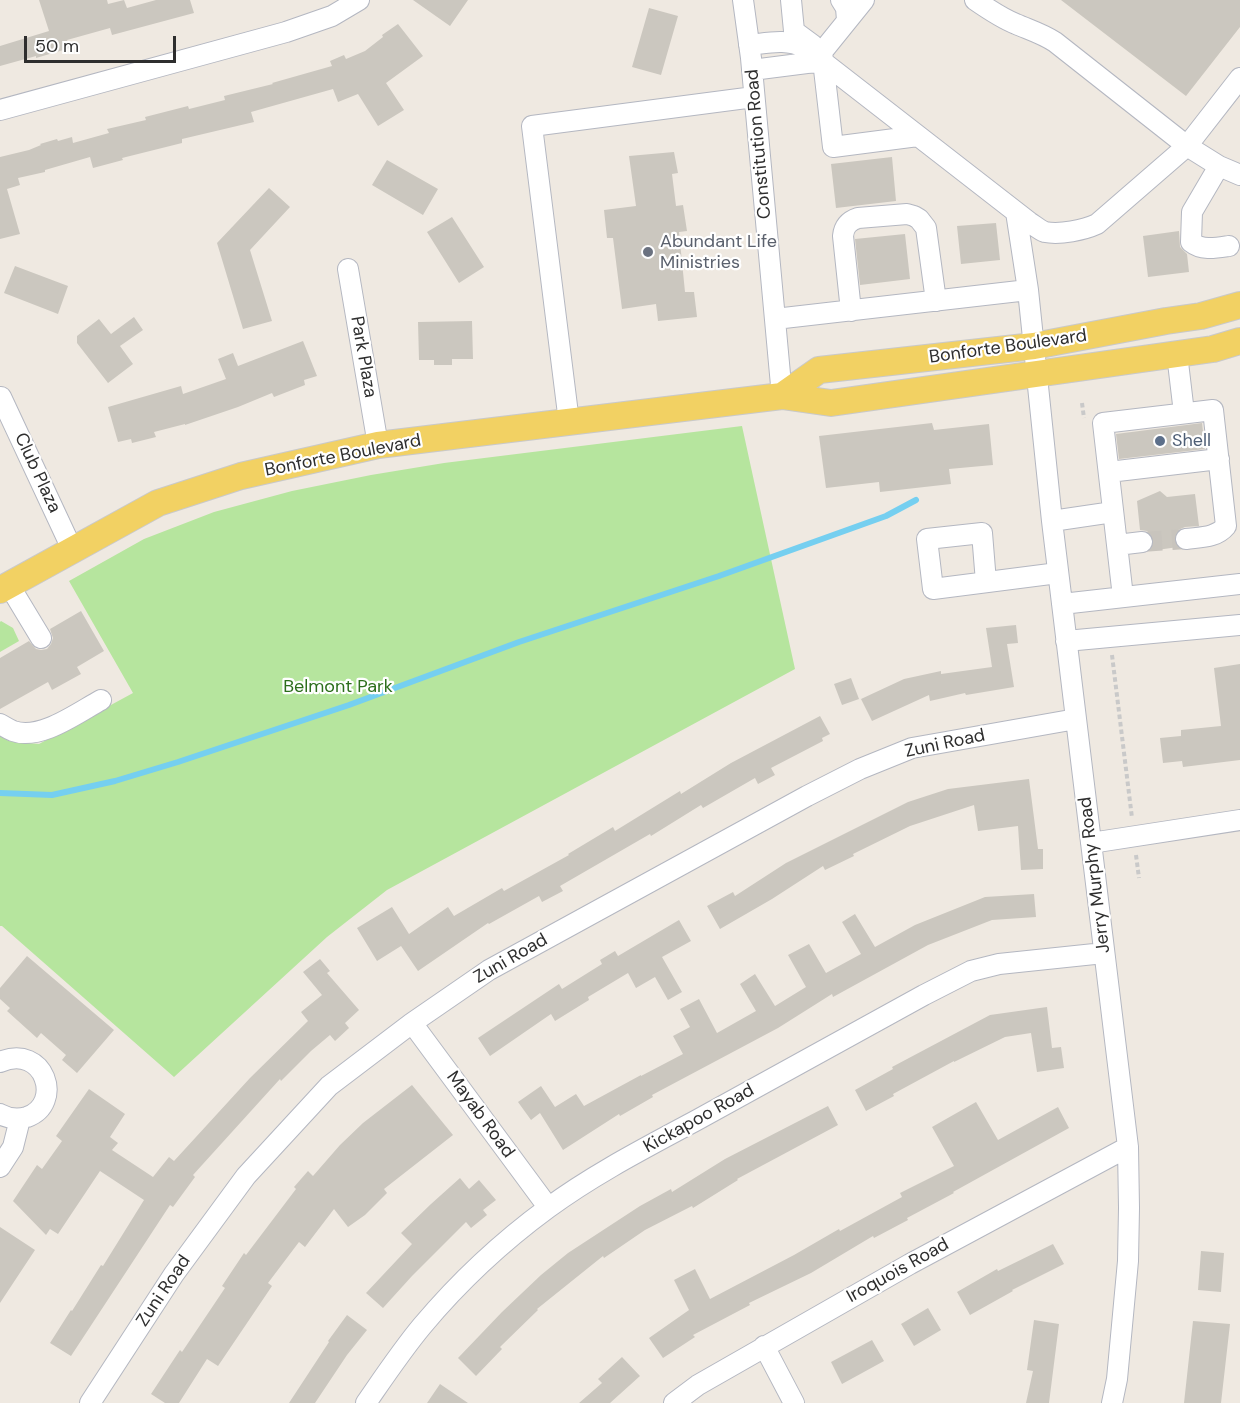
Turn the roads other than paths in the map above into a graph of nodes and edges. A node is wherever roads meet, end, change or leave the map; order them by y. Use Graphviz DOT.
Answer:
graph roads {
  1 [pos="359,0"];
  2 [pos="743,0"];
  3 [pos="790,0"];
  4 [pos="975,0"];
  5 [pos="849,6"];
  6 [pos="749,45"];
  7 [pos="822,57"];
  8 [pos="752,70"];
  9 [pos="1240,78"];
  10 [pos="754,97"];
  11 [pos="0,110"];
  12 [pos="918,136"];
  13 [pos="1187,146"];
  14 [pos="1219,166"];
  15 [pos="1240,175"];
  16 [pos="1016,212"];
  17 [pos="1229,246"];
  18 [pos="348,269"];
  19 [pos="1028,290"];
  20 [pos="936,301"];
  21 [pos="1240,305"];
  22 [pos="851,311"];
  23 [pos="775,320"];
  24 [pos="1240,341"];
  25 [pos="1034,346"];
  26 [pos="1177,354"];
  27 [pos="1037,373"];
  28 [pos="782,396"];
  29 [pos="1,397"];
  30 [pos="1184,413"];
  31 [pos="569,422"];
  32 [pos="378,445"];
  33 [pos="1219,459"];
  34 [pos="1108,472"];
  35 [pos="1113,512"];
  36 [pos="1052,522"];
  37 [pos="1186,539"];
  38 [pos="1142,542"];
  39 [pos="1117,545"];
  40 [pos="72,549"];
  41 [pos="1058,573"];
  42 [pos="986,582"];
  43 [pos="1240,584"];
  44 [pos="4,587"];
  45 [pos="1123,597"];
  46 [pos="1062,604"];
  47 [pos="1240,625"];
  48 [pos="41,638"];
  49 [pos="1066,640"];
  50 [pos="100,700"];
  51 [pos="1076,718"];
  52 [pos="0,724"];
  53 [pos="1240,820"];
  54 [pos="1091,843"];
  55 [pos="1104,953"];
  56 [pos="412,1023"];
  57 [pos="0,1062"];
  58 [pos="0,1114"];
  59 [pos="20,1119"];
  60 [pos="1128,1148"];
  61 [pos="0,1167"];
  62 [pos="548,1207"];
  63 [pos="764,1347"];
  64 [pos="90,1403"];
  65 [pos="366,1403"];
  66 [pos="674,1403"];
  67 [pos="794,1403"];
  68 [pos="1112,1403"];
  1 -- 11 [label="street"];
  2 -- 6 [label="street, Constitution Road"];
  3 -- 7 [label="street"];
  4 -- 13 [label="street"];
  5 -- 7 [label="street"];
  6 -- 7 [label="street"];
  6 -- 8 [label="street, Constitution Road"];
  7 -- 8 [label="street"];
  7 -- 12 [label="street"];
  7 -- 12 [label="street"];
  8 -- 10 [label="street, Constitution Road"];
  9 -- 13 [label="street"];
  10 -- 23 [label="street, Constitution Road"];
  10 -- 31 [label="street"];
  12 -- 16 [label="street"];
  13 -- 14 [label="street"];
  13 -- 16 [label="street"];
  14 -- 15 [label="street"];
  14 -- 17 [label="street"];
  16 -- 19 [label="street, Jerry Murphy Road"];
  18 -- 32 [label="street, Park Plaza"];
  19 -- 20 [label="street"];
  19 -- 25 [label="street, Jerry Murphy Road"];
  20 -- 22 [label="street"];
  20 -- 22 [label="street"];
  21 -- 25 [label="main road, Bonforte Boulevard"];
  22 -- 23 [label="street"];
  23 -- 28 [label="street, Constitution Road"];
  24 -- 26 [label="main road, Bonforte Boulevard"];
  25 -- 27 [label="street, Jerry Murphy Road"];
  25 -- 28 [label="main road, Bonforte Boulevard"];
  26 -- 27 [label="main road, Bonforte Boulevard"];
  26 -- 30 [label="street"];
  27 -- 28 [label="main road, Bonforte Boulevard"];
  27 -- 36 [label="street, Jerry Murphy Road"];
  28 -- 31 [label="main road, Bonforte Boulevard"];
  29 -- 40 [label="street, Club Plaza"];
  30 -- 33 [label="street"];
  30 -- 34 [label="street"];
  31 -- 32 [label="main road, Bonforte Boulevard"];
  32 -- 40 [label="main road, Bonforte Boulevard"];
  33 -- 34 [label="street"];
  33 -- 37 [label="street"];
  34 -- 35 [label="street"];
  35 -- 36 [label="street"];
  35 -- 39 [label="street"];
  36 -- 41 [label="street, Jerry Murphy Road"];
  38 -- 39 [label="street"];
  39 -- 45 [label="street"];
  40 -- 44 [label="main road, Bonforte Boulevard"];
  41 -- 42 [label="street"];
  41 -- 46 [label="street, Jerry Murphy Road"];
  43 -- 45 [label="street"];
  44 -- 48 [label="street"];
  45 -- 46 [label="street"];
  46 -- 49 [label="street, Jerry Murphy Road"];
  47 -- 49 [label="street"];
  49 -- 51 [label="street, Jerry Murphy Road"];
  50 -- 52 [label="street"];
  51 -- 54 [label="street, Jerry Murphy Road"];
  51 -- 56 [label="street, Zuni Road"];
  53 -- 54 [label="street"];
  54 -- 55 [label="street, Jerry Murphy Road"];
  55 -- 60 [label="street, Jerry Murphy Road"];
  55 -- 62 [label="street, Kickapoo Road"];
  56 -- 62 [label="street, Mayab Road"];
  56 -- 64 [label="street, Zuni Road"];
  57 -- 59 [label="street"];
  58 -- 59 [label="street"];
  59 -- 61 [label="street"];
  60 -- 63 [label="street, Iroquois Road"];
  60 -- 68 [label="street, Jerry Murphy Road"];
  62 -- 65 [label="street, Kickapoo Road"];
  63 -- 66 [label="street, Iroquois Road"];
  63 -- 67 [label="street"];
}
